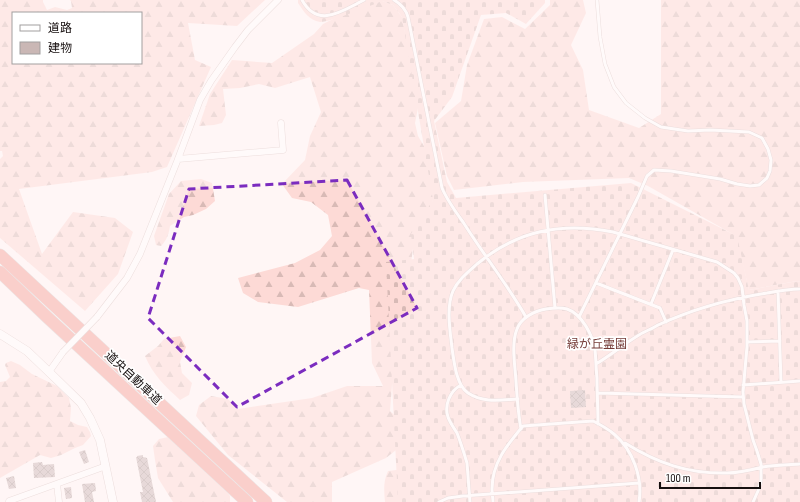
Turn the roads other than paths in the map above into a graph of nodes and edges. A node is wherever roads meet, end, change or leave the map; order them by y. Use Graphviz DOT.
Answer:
graph roads {
  1 [pos="278,0"];
  2 [pos="302,0"];
  3 [pos="364,0"];
  4 [pos="394,0"];
  5 [pos="597,0"];
  6 [pos="281,123"];
  7 [pos="178,159"];
  8 [pos="546,195"];
  9 [pos="548,230"];
  10 [pos="620,234"];
  11 [pos="673,250"];
  12 [pos="0,255"];
  13 [pos="486,257"];
  14 [pos="0,272"];
  15 [pos="596,283"];
  16 [pos="800,289"];
  17 [pos="778,291"];
  18 [pos="744,297"];
  19 [pos="651,304"];
  20 [pos="555,308"];
  21 [pos="526,317"];
  22 [pos="579,317"];
  23 [pos="666,322"];
  24 [pos="0,334"];
  25 [pos="780,341"];
  26 [pos="747,342"];
  27 [pos="596,364"];
  28 [pos="49,372"];
  29 [pos="800,380"];
  30 [pos="781,382"];
  31 [pos="461,385"];
  32 [pos="743,385"];
  33 [pos="598,393"];
  34 [pos="743,397"];
  35 [pos="518,399"];
  36 [pos="598,424"];
  37 [pos="521,429"];
  38 [pos="620,440"];
  39 [pos="800,464"];
  40 [pos="106,466"];
  41 [pos="761,468"];
  42 [pos="57,484"];
  43 [pos="639,484"];
  44 [pos="492,493"];
  45 [pos="469,495"];
  46 [pos="9,502"];
  47 [pos="59,502"];
  48 [pos="113,502"];
  49 [pos="247,502"];
  50 [pos="266,502"];
  51 [pos="439,502"];
  52 [pos="470,502"];
  53 [pos="493,502"];
  54 [pos="639,502"];
  55 [pos="753,502"];
  1 -- 7 [label="street"];
  2 -- 3 [label="lane"];
  4 -- 13 [label="lane"];
  5 -- 10 [label="lane"];
  6 -- 7 [label="street"];
  7 -- 28 [label="street, bridge"];
  8 -- 9 [label="lane"];
  9 -- 10 [label="lane"];
  9 -- 13 [label="lane"];
  9 -- 20 [label="lane"];
  10 -- 11 [label="lane"];
  10 -- 15 [label="lane"];
  11 -- 18 [label="lane"];
  11 -- 19 [label="lane"];
  12 -- 50 [label="highway, 道央自動車道"];
  13 -- 21 [label="lane"];
  13 -- 31 [label="lane"];
  14 -- 49 [label="highway, 道央自動車道"];
  15 -- 19 [label="lane"];
  15 -- 22 [label="lane"];
  16 -- 17 [label="lane"];
  17 -- 18 [label="lane"];
  17 -- 25 [label="lane"];
  18 -- 23 [label="lane"];
  18 -- 26 [label="lane"];
  19 -- 23 [label="lane"];
  20 -- 21 [label="lane"];
  20 -- 22 [label="lane"];
  21 -- 35 [label="lane"];
  22 -- 27 [label="lane"];
  23 -- 27 [label="lane"];
  24 -- 28 [label="street"];
  25 -- 26 [label="lane"];
  25 -- 30 [label="lane"];
  26 -- 32 [label="lane"];
  27 -- 33 [label="lane"];
  28 -- 40 [label="street"];
  29 -- 30 [label="lane"];
  30 -- 32 [label="lane"];
  31 -- 35 [label="lane"];
  31 -- 45 [label="lane"];
  32 -- 34 [label="lane"];
  33 -- 34 [label="lane"];
  33 -- 36 [label="lane"];
  34 -- 41 [label="lane"];
  35 -- 37 [label="lane"];
  36 -- 37 [label="lane"];
  36 -- 38 [label="lane"];
  37 -- 44 [label="lane"];
  38 -- 41 [label="lane"];
  38 -- 43 [label="lane"];
  39 -- 41 [label="lane"];
  40 -- 42 [label="street"];
  40 -- 48 [label="street"];
  41 -- 55 [label="lane"];
  42 -- 46 [label="street"];
  42 -- 47 [label="street"];
  43 -- 44 [label="lane"];
  43 -- 54 [label="lane"];
  44 -- 45 [label="lane"];
  44 -- 53 [label="lane"];
  45 -- 51 [label="lane"];
  45 -- 52 [label="lane"];
}
